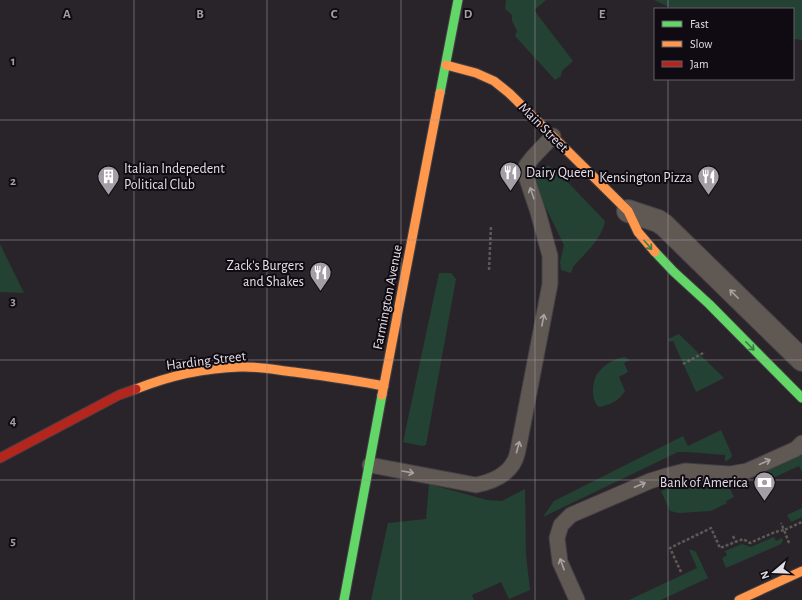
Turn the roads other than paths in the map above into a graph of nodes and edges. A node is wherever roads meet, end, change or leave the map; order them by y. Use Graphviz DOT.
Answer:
graph roads {
  1 [pos="458,0"];
  2 [pos="446,65"];
  3 [pos="553,136"];
  4 [pos="628,211"];
  5 [pos="694,254"];
  6 [pos="674,272"];
  7 [pos="750,310"];
  8 [pos="732,328"];
  9 [pos="802,360"];
  10 [pos="384,386"];
  11 [pos="802,398"];
  12 [pos="802,443"];
  13 [pos="0,458"];
  14 [pos="370,465"];
  15 [pos="802,571"];
  16 [pos="344,600"];
  17 [pos="577,600"];
  18 [pos="739,600"];
  1 -- 2 [label="street, Farmington Avenue"];
  2 -- 3 [label="street, Main Street"];
  2 -- 10 [label="street, Farmington Avenue"];
  3 -- 4 [label="street, Main Street"];
  14 -- 3 [label="lane, one-way"];
  4 -- 5 [label="street, Main Street"];
  4 -- 6 [label="street, Main Street, one-way"];
  5 -- 6 [label="street"];
  7 -- 5 [label="street, Main Street, one-way"];
  6 -- 8 [label="street, Main Street"];
  7 -- 8 [label="street"];
  7 -- 9 [label="street, Main Street"];
  8 -- 11 [label="street, Main Street, one-way"];
  10 -- 13 [label="street, Harding Street"];
  10 -- 14 [label="street, Farmington Avenue"];
  17 -- 12 [label="lane, one-way"];
  14 -- 16 [label="street, Farmington Avenue"];
  15 -- 18 [label="street"];
}
